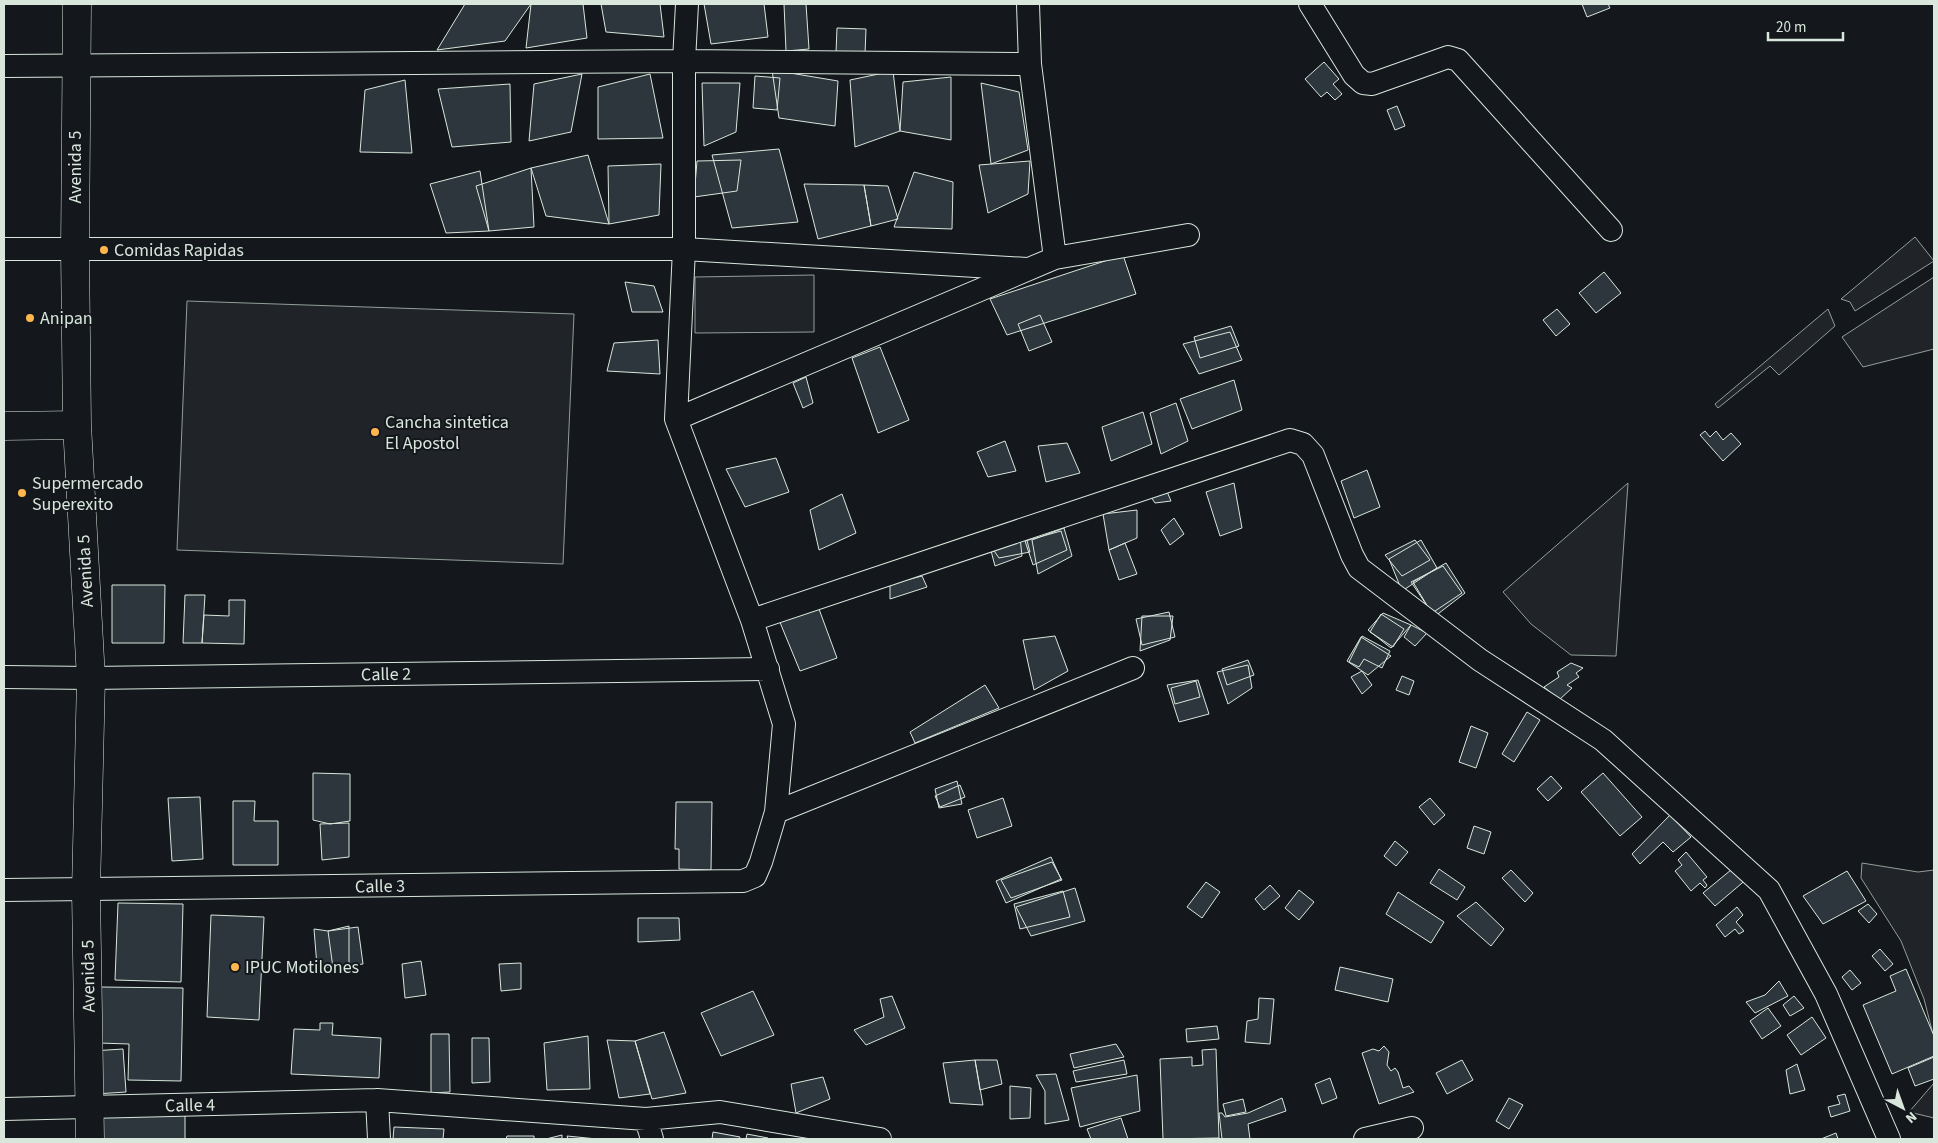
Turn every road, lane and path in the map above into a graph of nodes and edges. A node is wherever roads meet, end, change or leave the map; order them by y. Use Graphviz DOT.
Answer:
graph roads {
  1 [pos="77,4"];
  2 [pos="687,4"];
  3 [pos="1028,4"];
  4 [pos="1310,4"];
  5 [pos="684,61"];
  6 [pos="1030,64"];
  7 [pos="4,66"];
  8 [pos="75,67"];
  9 [pos="1611,230"];
  10 [pos="1188,235"];
  11 [pos="4,249"];
  12 [pos="684,249"];
  13 [pos="74,250"];
  14 [pos="1055,258"];
  15 [pos="1027,269"];
  16 [pos="676,419"];
  17 [pos="77,425"];
  18 [pos="4,426"];
  19 [pos="752,620"];
  20 [pos="1133,668"];
  21 [pos="768,669"];
  22 [pos="4,677"];
  23 [pos="91,678"];
  24 [pos="776,812"];
  25 [pos="4,890"];
  26 [pos="86,891"];
  27 [pos="377,1100"];
  28 [pos="90,1107"];
  29 [pos="4,1109"];
  30 [pos="1412,1128"];
  31 [pos="649,1129"];
  32 [pos="90,1139"];
  33 [pos="378,1139"];
  34 [pos="880,1139"];
  35 [pos="1365,1139"];
  36 [pos="1889,1139"];
  1 -- 8 [label="street, Avenida 5"];
  2 -- 5 [label="street"];
  3 -- 6 [label="street"];
  4 -- 9 [label="street"];
  5 -- 6 [label="street"];
  5 -- 8 [label="street"];
  5 -- 12 [label="street"];
  6 -- 14 [label="street"];
  7 -- 8 [label="street"];
  8 -- 13 [label="street, Avenida 5"];
  10 -- 14 [label="street"];
  11 -- 13 [label="street"];
  12 -- 13 [label="street"];
  12 -- 15 [label="street"];
  12 -- 16 [label="street"];
  13 -- 17 [label="street, Avenida 5"];
  14 -- 15 [label="street"];
  15 -- 16 [label="street"];
  16 -- 19 [label="street"];
  17 -- 18 [label="street"];
  17 -- 23 [label="street, Avenida 5"];
  19 -- 21 [label="street"];
  19 -- 36 [label="street"];
  20 -- 24 [label="street"];
  21 -- 23 [label="street, Calle 2"];
  21 -- 24 [label="street"];
  22 -- 23 [label="street, Calle 2"];
  23 -- 26 [label="street, Avenida 5"];
  24 -- 26 [label="street, Calle 3"];
  25 -- 26 [label="street, Calle 3"];
  26 -- 28 [label="street, Avenida 5"];
  27 -- 28 [label="street, Calle 4"];
  27 -- 31 [label="street, Calle 4"];
  27 -- 33 [label="street"];
  28 -- 29 [label="street, Calle 4"];
  28 -- 32 [label="street, Avenida 5"];
  30 -- 35 [label="street"];
  31 -- 34 [label="street, Calle 4"];
}
